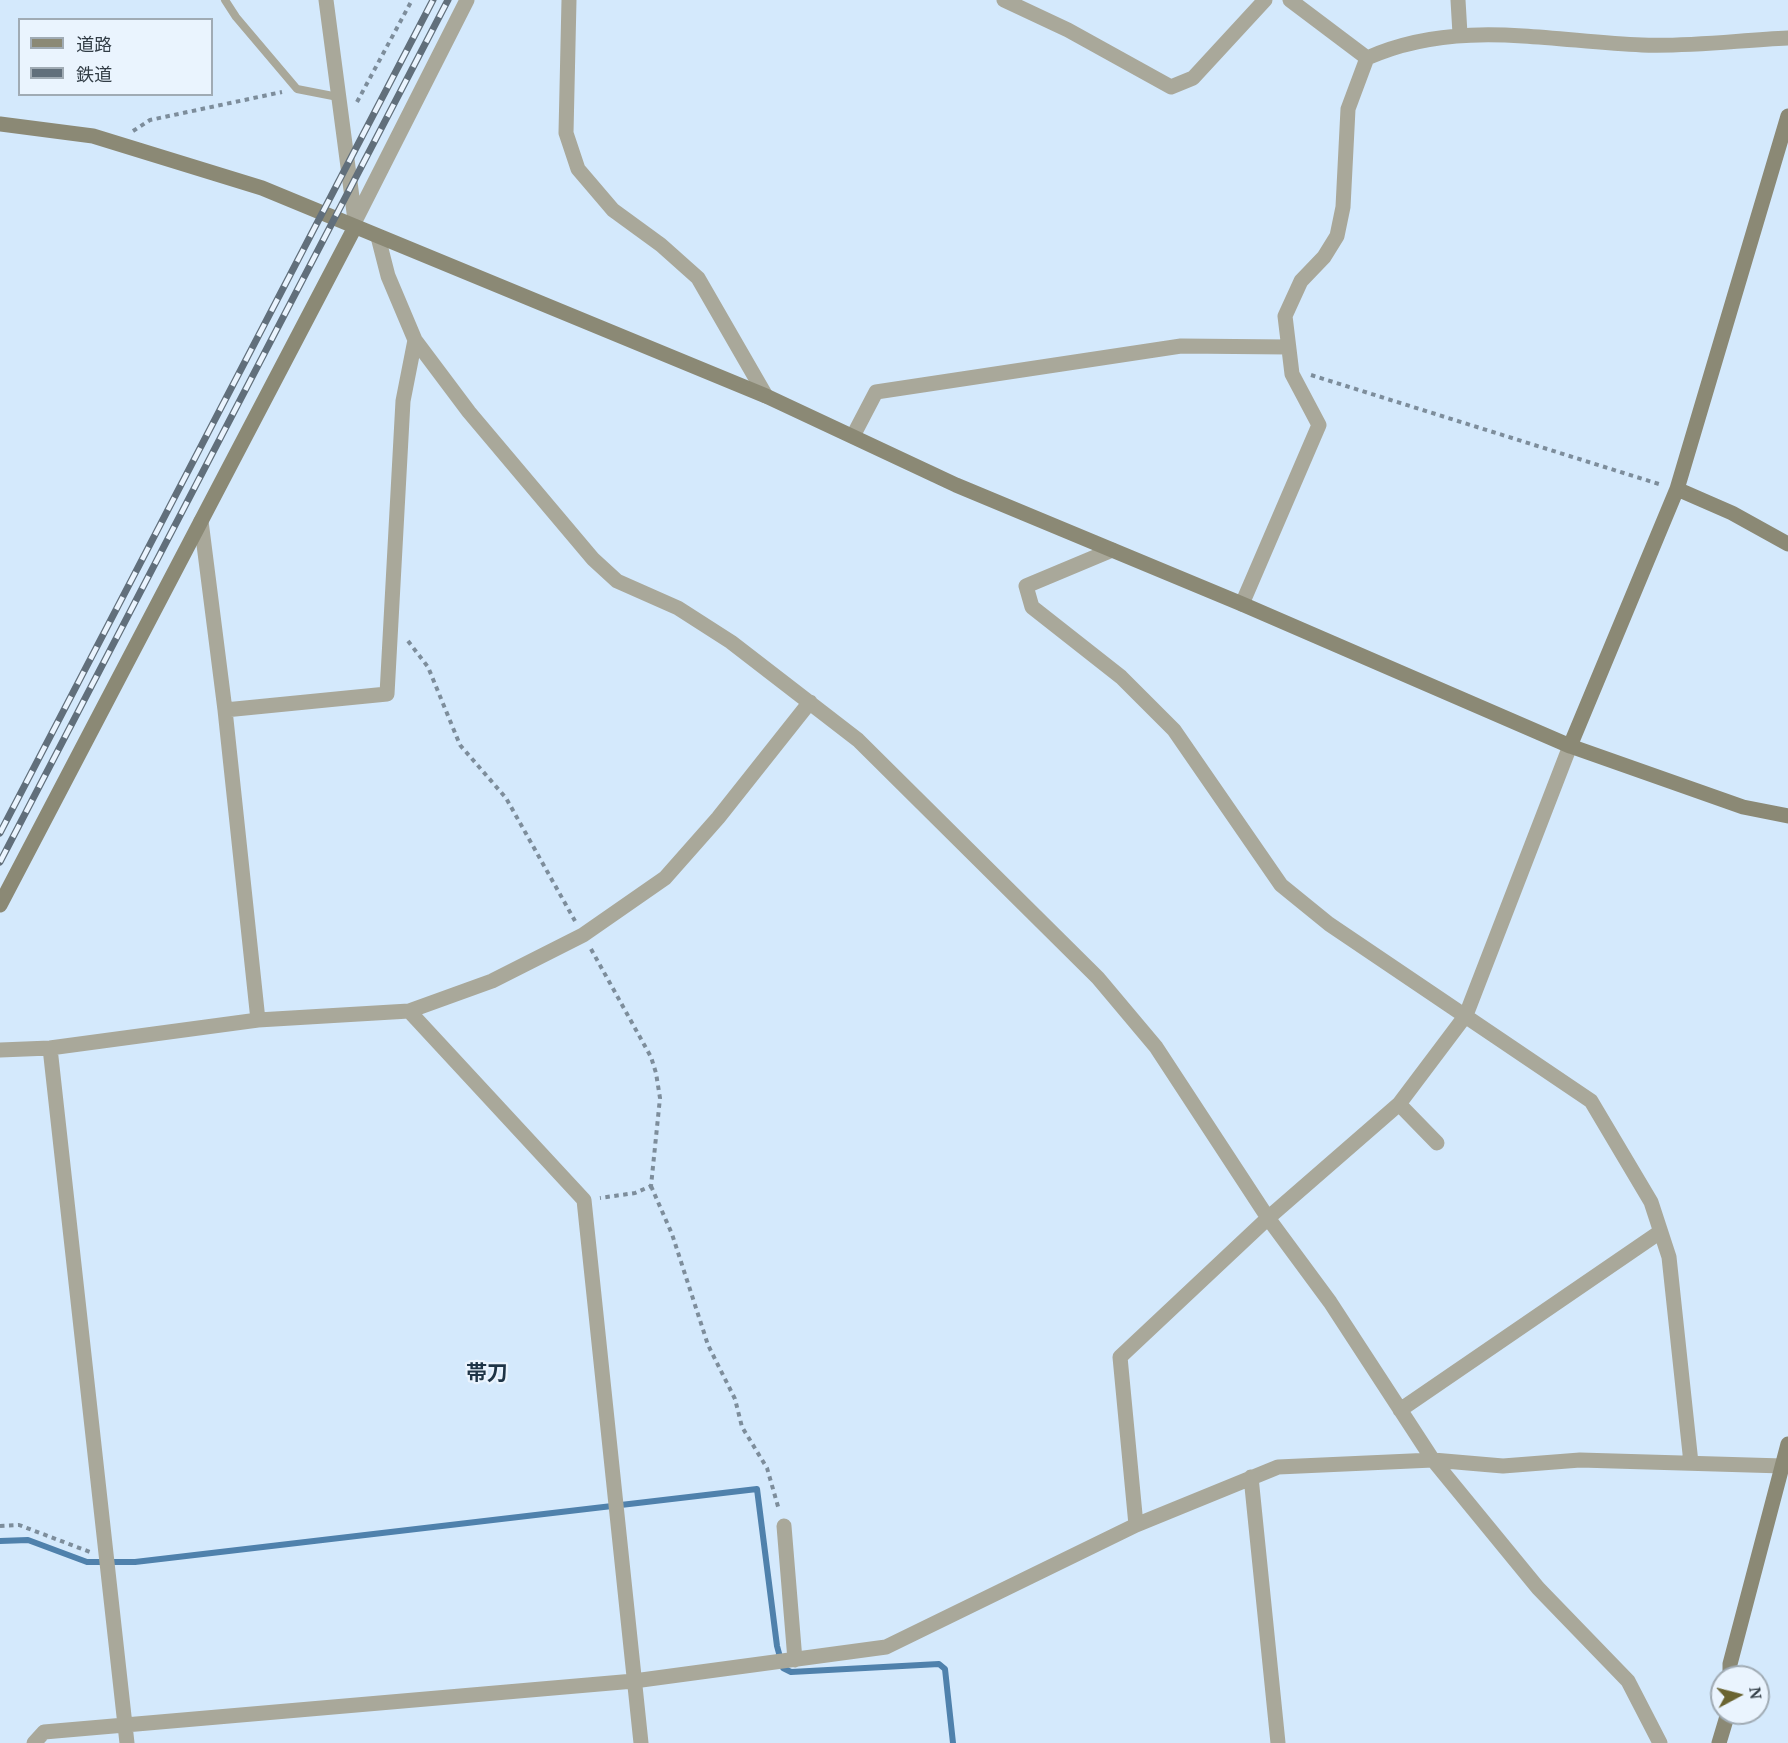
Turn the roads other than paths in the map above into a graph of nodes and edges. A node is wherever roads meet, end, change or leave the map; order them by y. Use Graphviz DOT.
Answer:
graph roads {
  1 [pos="225,0"];
  2 [pos="326,0"];
  3 [pos="467,0"];
  4 [pos="569,0"];
  5 [pos="1004,0"];
  6 [pos="1265,0"];
  7 [pos="1290,0"];
  8 [pos="1458,0"];
  9 [pos="1460,34"];
  10 [pos="1788,38"];
  11 [pos="1367,58"];
  12 [pos="338,97"];
  13 [pos="1788,116"];
  14 [pos="0,124"];
  15 [pos="355,224"];
  16 [pos="378,237"];
  17 [pos="415,340"];
  18 [pos="1288,347"];
  19 [pos="766,396"];
  20 [pos="853,436"];
  21 [pos="1677,489"];
  22 [pos="201,521"];
  23 [pos="1788,544"];
  24 [pos="1112,550"];
  25 [pos="1242,604"];
  26 [pos="810,702"];
  27 [pos="225,710"];
  28 [pos="1570,746"];
  29 [pos="1788,816"];
  30 [pos="0,905"];
  31 [pos="409,1011"];
  32 [pos="1466,1015"];
  33 [pos="258,1020"];
  34 [pos="50,1048"];
  35 [pos="0,1050"];
  36 [pos="1399,1104"];
  37 [pos="1437,1143"];
  38 [pos="1268,1218"];
  39 [pos="1660,1232"];
  40 [pos="1400,1410"];
  41 [pos="1788,1444"];
  42 [pos="1433,1460"];
  43 [pos="1691,1463"];
  44 [pos="1783,1466"];
  45 [pos="1251,1477"];
  46 [pos="1136,1525"];
  47 [pos="784,1526"];
  48 [pos="795,1660"];
  49 [pos="1730,1665"];
  50 [pos="634,1681"];
  51 [pos="1724,1725"];
  52 [pos="126,1726"];
  53 [pos="34,1743"];
  54 [pos="128,1743"];
  55 [pos="640,1743"];
  56 [pos="1278,1743"];
  57 [pos="1660,1743"];
  58 [pos="1719,1743"];
  1 -- 12 [label="lane"];
  2 -- 12 [label="street"];
  3 -- 15 [label="street"];
  4 -- 19 [label="street"];
  5 -- 6 [label="street"];
  7 -- 11 [label="street"];
  8 -- 9 [label="street"];
  9 -- 10 [label="street"];
  9 -- 11 [label="street"];
  11 -- 18 [label="street"];
  12 -- 15 [label="street"];
  13 -- 21 [label="street"];
  14 -- 15 [label="street"];
  15 -- 16 [label="street"];
  15 -- 22 [label="street"];
  16 -- 17 [label="street"];
  16 -- 19 [label="street"];
  17 -- 26 [label="street"];
  17 -- 27 [label="street"];
  18 -- 20 [label="street"];
  18 -- 25 [label="street"];
  19 -- 20 [label="street"];
  20 -- 24 [label="street"];
  21 -- 23 [label="street"];
  21 -- 28 [label="street"];
  22 -- 27 [label="street"];
  22 -- 30 [label="street"];
  24 -- 25 [label="street"];
  24 -- 32 [label="street"];
  25 -- 28 [label="street"];
  26 -- 31 [label="street"];
  26 -- 38 [label="street"];
  27 -- 33 [label="street"];
  28 -- 29 [label="street"];
  28 -- 32 [label="street"];
  31 -- 33 [label="street"];
  31 -- 50 [label="street"];
  32 -- 36 [label="street"];
  32 -- 39 [label="street"];
  33 -- 34 [label="street"];
  34 -- 35 [label="street"];
  34 -- 52 [label="street"];
  36 -- 37 [label="street"];
  36 -- 38 [label="street"];
  38 -- 40 [label="street"];
  38 -- 46 [label="street"];
  39 -- 40 [label="street"];
  39 -- 43 [label="street"];
  40 -- 42 [label="street"];
  41 -- 44 [label="street"];
  42 -- 43 [label="street"];
  42 -- 45 [label="street"];
  42 -- 57 [label="street"];
  43 -- 44 [label="street"];
  44 -- 49 [label="street"];
  45 -- 46 [label="street"];
  45 -- 56 [label="street"];
  46 -- 48 [label="street"];
  47 -- 48 [label="street"];
  48 -- 50 [label="street"];
  50 -- 52 [label="street"];
  50 -- 55 [label="street"];
  51 -- 58 [label="street"];
  52 -- 53 [label="street"];
  52 -- 54 [label="street"];
}
